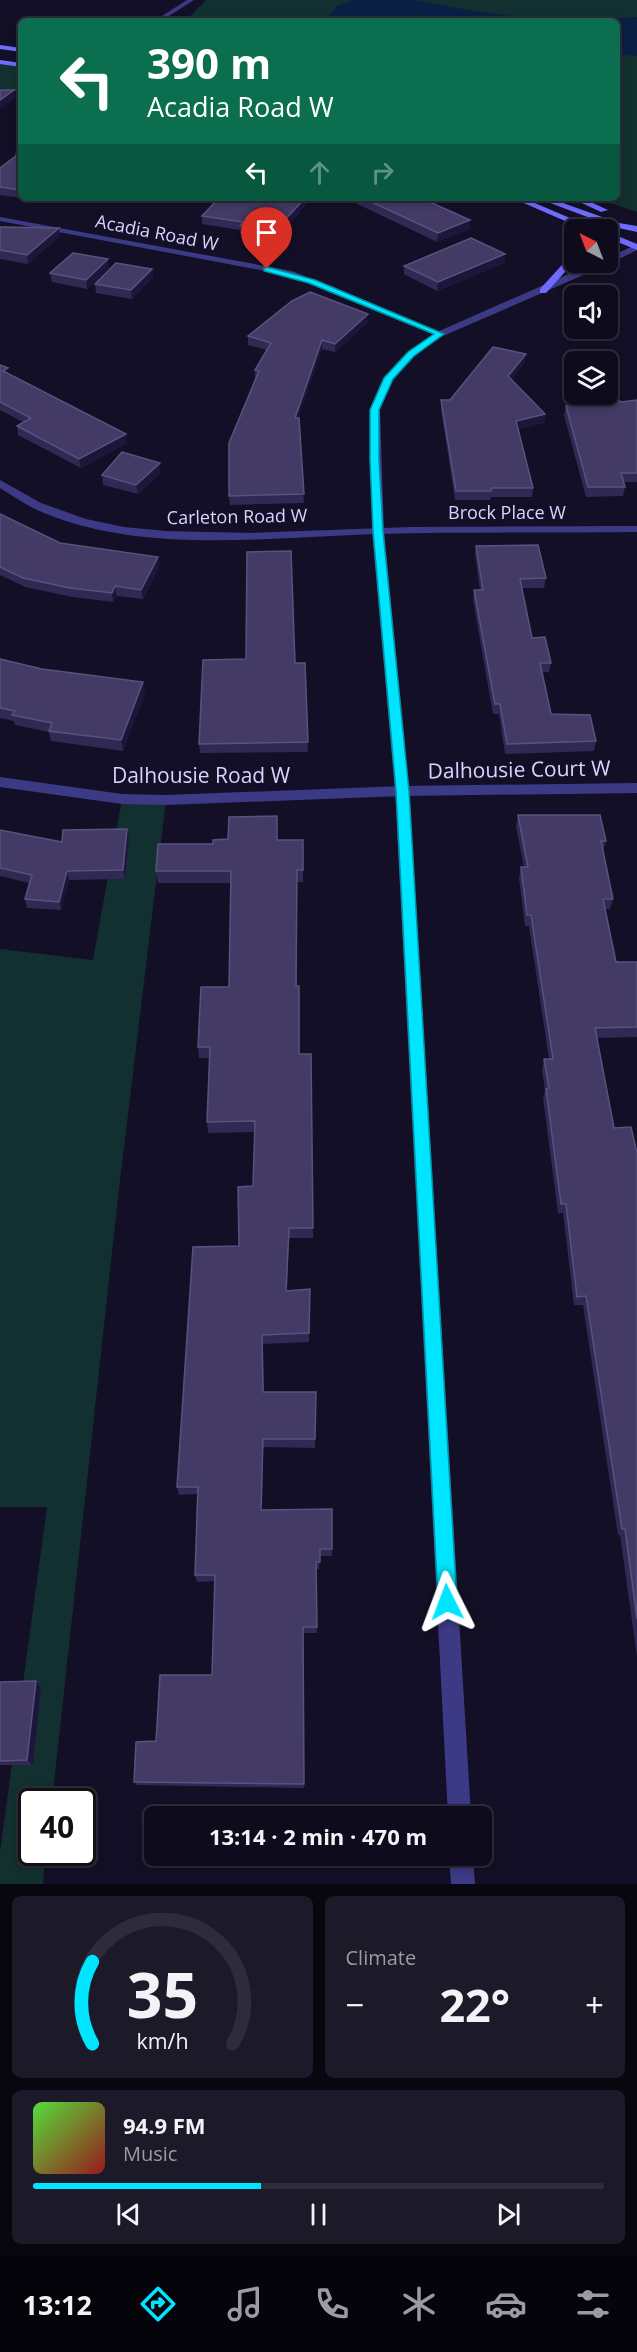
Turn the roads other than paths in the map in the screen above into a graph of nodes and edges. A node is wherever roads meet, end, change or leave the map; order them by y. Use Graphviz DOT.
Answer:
graph roads {
  1 [pos="189,2"];
  2 [pos="187,12"];
  3 [pos="161,18"];
  4 [pos="0,47"];
  5 [pos="18,49"];
  6 [pos="0,56"];
  7 [pos="18,59"];
  8 [pos="0,62"];
  9 [pos="18,65"];
  10 [pos="524,201"];
  11 [pos="549,201"];
  12 [pos="582,201"];
  13 [pos="531,204"];
  14 [pos="0,219"];
  15 [pos="567,219"];
  16 [pos="637,223"];
  17 [pos="564,226"];
  18 [pos="637,229"];
  19 [pos="618,239"];
  20 [pos="637,247"];
  21 [pos="618,256"];
  22 [pos="564,268"];
  23 [pos="582,273"];
  24 [pos="543,291"];
  25 [pos="440,334"];
  26 [pos="0,483"];
  27 [pos="637,528"];
  28 [pos="378,531"];
  29 [pos="0,782"];
  30 [pos="637,788"];
  31 [pos="402,791"];
  32 [pos="458,1806"];
  33 [pos="462,1866"];
  34 [pos="463,1884"];
  1 -- 2 [label="street"];
  1 -- 3 [label="street"];
  4 -- 5 [label="main road"];
  6 -- 7 [label="main road"];
  8 -- 9 [label="main road"];
  10 -- 13 [label="main road"];
  11 -- 18 [label="main road"];
  12 -- 16 [label="main road"];
  13 -- 15 [label="main road"];
  13 -- 17 [label="main road"];
  14 -- 25 [label="street, Acadia Road W"];
  19 -- 20 [label="main road"];
  20 -- 21 [label="street"];
  22 -- 24 [label="main road"];
  23 -- 24 [label="street"];
  24 -- 25 [label="street"];
  25 -- 28 [label="street"];
  26 -- 28 [label="street, Carleton Road W"];
  27 -- 28 [label="street, Brock Place W"];
  28 -- 31 [label="street"];
  29 -- 31 [label="street, Dalhousie Road W"];
  30 -- 31 [label="street, Dalhousie Court W"];
  31 -- 32 [label="street"];
  33 -- 34 [label="street"];
}
